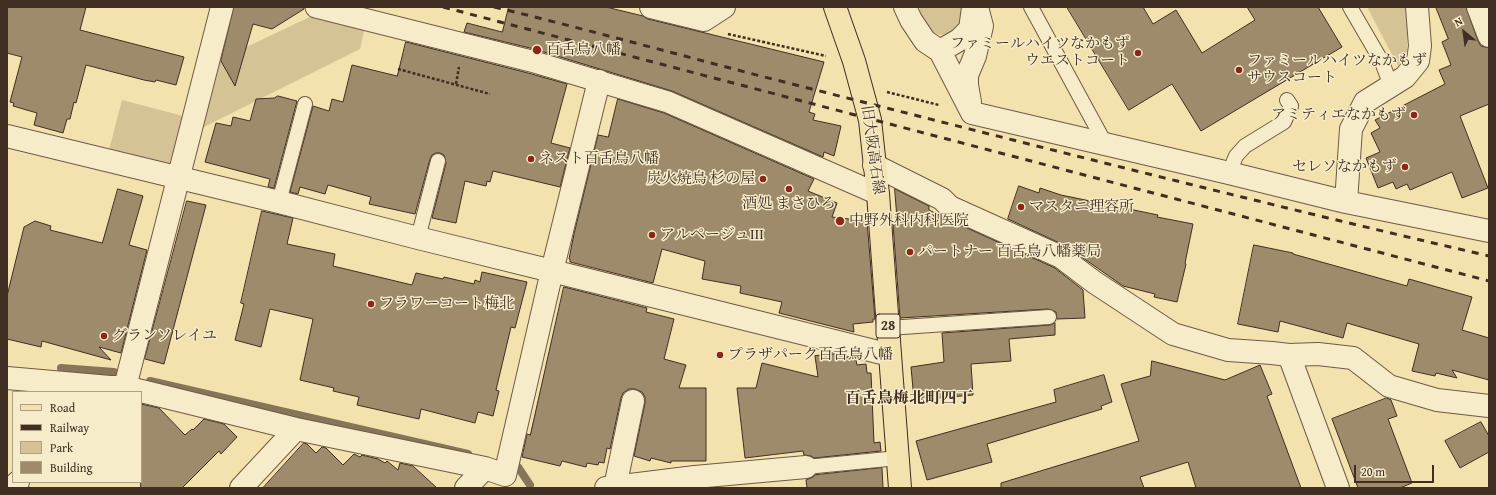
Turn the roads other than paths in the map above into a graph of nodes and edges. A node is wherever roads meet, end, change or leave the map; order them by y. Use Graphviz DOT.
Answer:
graph roads {
  1 [pos="222,7"];
  2 [pos="316,7"];
  3 [pos="651,7"];
  4 [pos="835,7"];
  5 [pos="905,7"];
  6 [pos="973,7"];
  7 [pos="978,7"];
  8 [pos="1031,7"];
  9 [pos="1350,7"];
  10 [pos="1417,7"];
  11 [pos="1478,7"];
  12 [pos="718,11"];
  13 [pos="1489,36"];
  14 [pos="940,51"];
  15 [pos="599,81"];
  16 [pos="1392,86"];
  17 [pos="1287,100"];
  18 [pos="305,104"];
  19 [pos="972,113"];
  20 [pos="7,136"];
  21 [pos="1106,145"];
  22 [pos="438,161"];
  23 [pos="874,165"];
  24 [pos="1229,173"];
  25 [pos="178,177"];
  26 [pos="878,194"];
  27 [pos="279,202"];
  28 [pos="1346,202"];
  29 [pos="1489,231"];
  30 [pos="418,238"];
  31 [pos="552,271"];
  32 [pos="1049,317"];
  33 [pos="888,328"];
  34 [pos="890,355"];
  35 [pos="1289,356"];
  36 [pos="7,378"];
  37 [pos="114,389"];
  38 [pos="142,395"];
  39 [pos="633,401"];
  40 [pos="1489,406"];
  41 [pos="296,429"];
  42 [pos="898,458"];
  43 [pos="806,467"];
  44 [pos="501,477"];
  45 [pos="697,483"];
  46 [pos="611,487"];
  47 [pos="241,488"];
  48 [pos="466,488"];
  49 [pos="900,488"];
  50 [pos="1338,488"];
  1 -- 25 [label="street"];
  2 -- 15 [label="street"];
  3 -- 12 [label="street"];
  4 -- 23 [label="main road, 旧大阪高石線 / 28"];
  5 -- 14 [label="street"];
  6 -- 14 [label="street"];
  7 -- 19 [label="street"];
  8 -- 21 [label="lane"];
  9 -- 16 [label="lane"];
  10 -- 16 [label="street"];
  11 -- 13 [label="street"];
  14 -- 19 [label="street"];
  15 -- 26 [label="street"];
  15 -- 31 [label="street"];
  16 -- 28 [label="street"];
  17 -- 24 [label="lane"];
  18 -- 27 [label="lane"];
  19 -- 21 [label="street"];
  20 -- 25 [label="street"];
  21 -- 24 [label="street"];
  22 -- 30 [label="lane"];
  23 -- 26 [label="main road, 旧大阪高石線 / 28"];
  23 -- 35 [label="street"];
  24 -- 28 [label="street"];
  25 -- 27 [label="street"];
  25 -- 37 [label="street"];
  26 -- 33 [label="main road, 旧大阪高石線 / 28"];
  27 -- 30 [label="street"];
  28 -- 29 [label="street"];
  30 -- 31 [label="street"];
  31 -- 34 [label="street"];
  31 -- 44 [label="street"];
  32 -- 33 [label="lane"];
  33 -- 34 [label="main road, 旧大阪高石線 / 28"];
  34 -- 42 [label="main road, 旧大阪高石線 / 28"];
  35 -- 40 [label="street"];
  35 -- 50 [label="street"];
  36 -- 37 [label="street"];
  38 -- 41 [label="street"];
  39 -- 46 [label="street"];
  41 -- 44 [label="street"];
  41 -- 47 [label="street"];
  42 -- 43 [label="lane"];
  42 -- 49 [label="main road, 旧大阪高石線 / 28"];
  43 -- 45 [label="street"];
  44 -- 48 [label="street"];
  45 -- 46 [label="street"];
}
